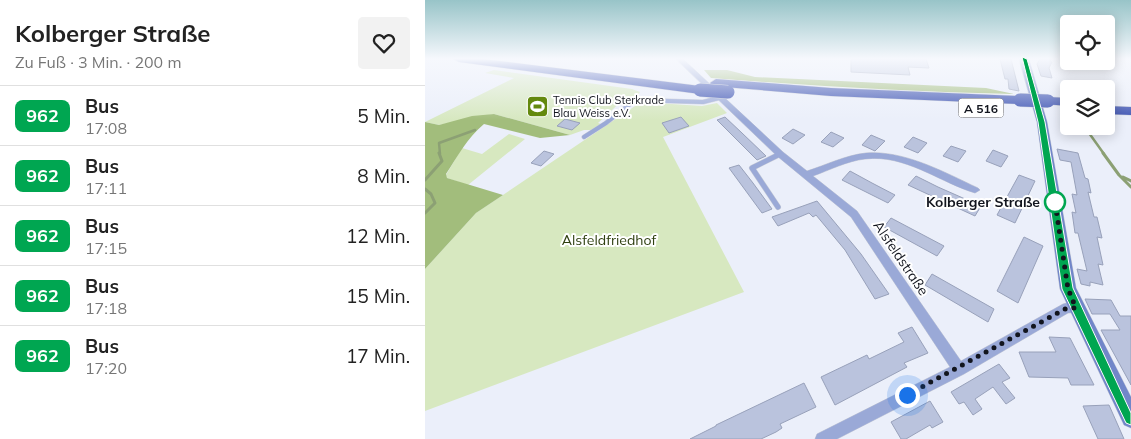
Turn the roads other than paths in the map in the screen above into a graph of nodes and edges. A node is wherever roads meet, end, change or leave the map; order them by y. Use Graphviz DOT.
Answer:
graph roads {
  1 [pos="603,79"];
  2 [pos="675,79"];
  3 [pos="704,79"];
  4 [pos="1030,79"];
  5 [pos="723,95"];
  6 [pos="1115,102"];
  7 [pos="1131,102"];
  8 [pos="1060,103"];
  9 [pos="1022,105"];
  10 [pos="1048,105"];
  11 [pos="1060,108"];
  12 [pos="1115,110"];
  13 [pos="1131,111"];
  14 [pos="584,137"];
  15 [pos="780,154"];
  16 [pos="805,174"];
  17 [pos="975,190"];
  18 [pos="778,207"];
  19 [pos="1076,308"];
  20 [pos="959,369"];
  21 [pos="1131,418"];
  22 [pos="822,439"];
  1 -- 5 [label="highway, A 516, bridge"];
  2 -- 9 [label="highway, A 516"];
  3 -- 5 [label="street, Alsfeldstraße"];
  4 -- 19 [label="street"];
  5 -- 9 [label="highway, A 516"];
  5 -- 14 [label="lane"];
  5 -- 15 [label="street, Alsfeldstraße"];
  6 -- 7 [label="highway"];
  8 -- 10 [label="highway, A 516"];
  9 -- 10 [label="highway, A 516"];
  10 -- 11 [label="highway, A 516"];
  12 -- 13 [label="highway"];
  15 -- 16 [label="street, Alsfeldstraße"];
  15 -- 18 [label="lane"];
  16 -- 17 [label="street"];
  16 -- 20 [label="street, Alsfeldstraße"];
  19 -- 20 [label="street"];
  19 -- 21 [label="street"];
  20 -- 22 [label="street"];
}
